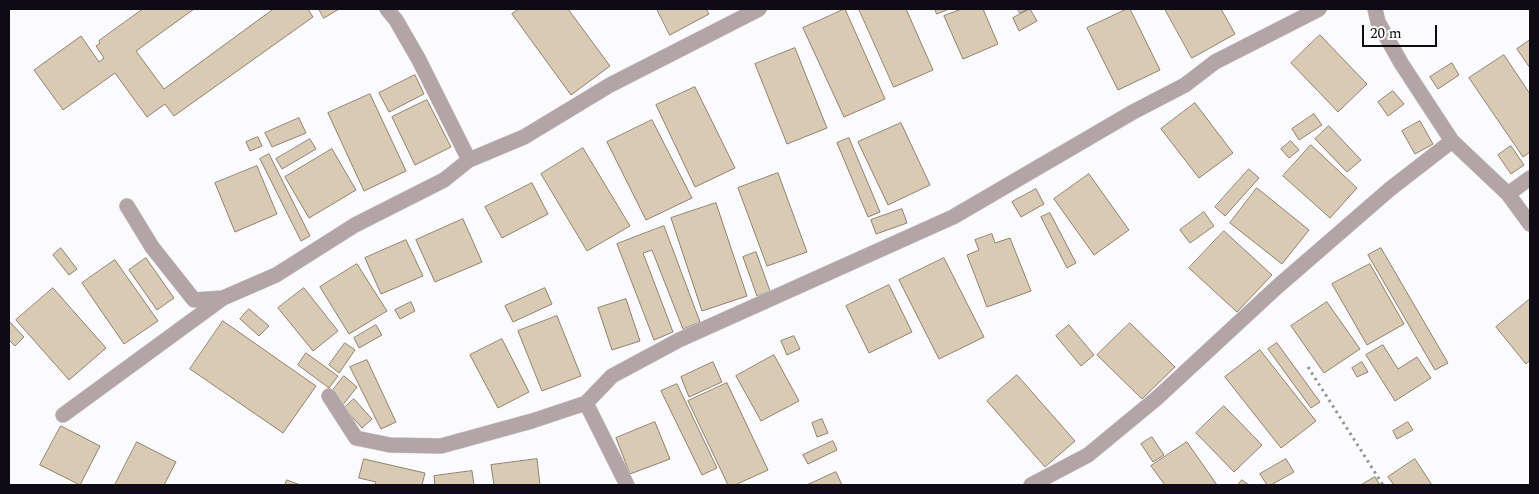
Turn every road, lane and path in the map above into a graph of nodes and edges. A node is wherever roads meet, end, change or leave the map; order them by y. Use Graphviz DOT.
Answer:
graph roads {
  1 [pos="387,9"];
  2 [pos="759,9"];
  3 [pos="1319,9"];
  4 [pos="1375,9"];
  5 [pos="1452,141"];
  6 [pos="469,160"];
  7 [pos="1530,178"];
  8 [pos="1508,194"];
  9 [pos="127,206"];
  10 [pos="1530,224"];
  11 [pos="223,298"];
  12 [pos="1308,367"];
  13 [pos="329,396"];
  14 [pos="586,403"];
  15 [pos="63,415"];
  16 [pos="627,485"];
  17 [pos="1031,485"];
  18 [pos="1383,485"];
  1 -- 6 [label="street"];
  2 -- 6 [label="street"];
  3 -- 14 [label="street"];
  4 -- 5 [label="street"];
  5 -- 8 [label="street"];
  5 -- 17 [label="street"];
  6 -- 11 [label="street"];
  7 -- 8 [label="street"];
  8 -- 10 [label="street"];
  9 -- 11 [label="street"];
  11 -- 15 [label="street"];
  12 -- 18 [label="path"];
  13 -- 14 [label="street"];
  14 -- 16 [label="street"];
}
